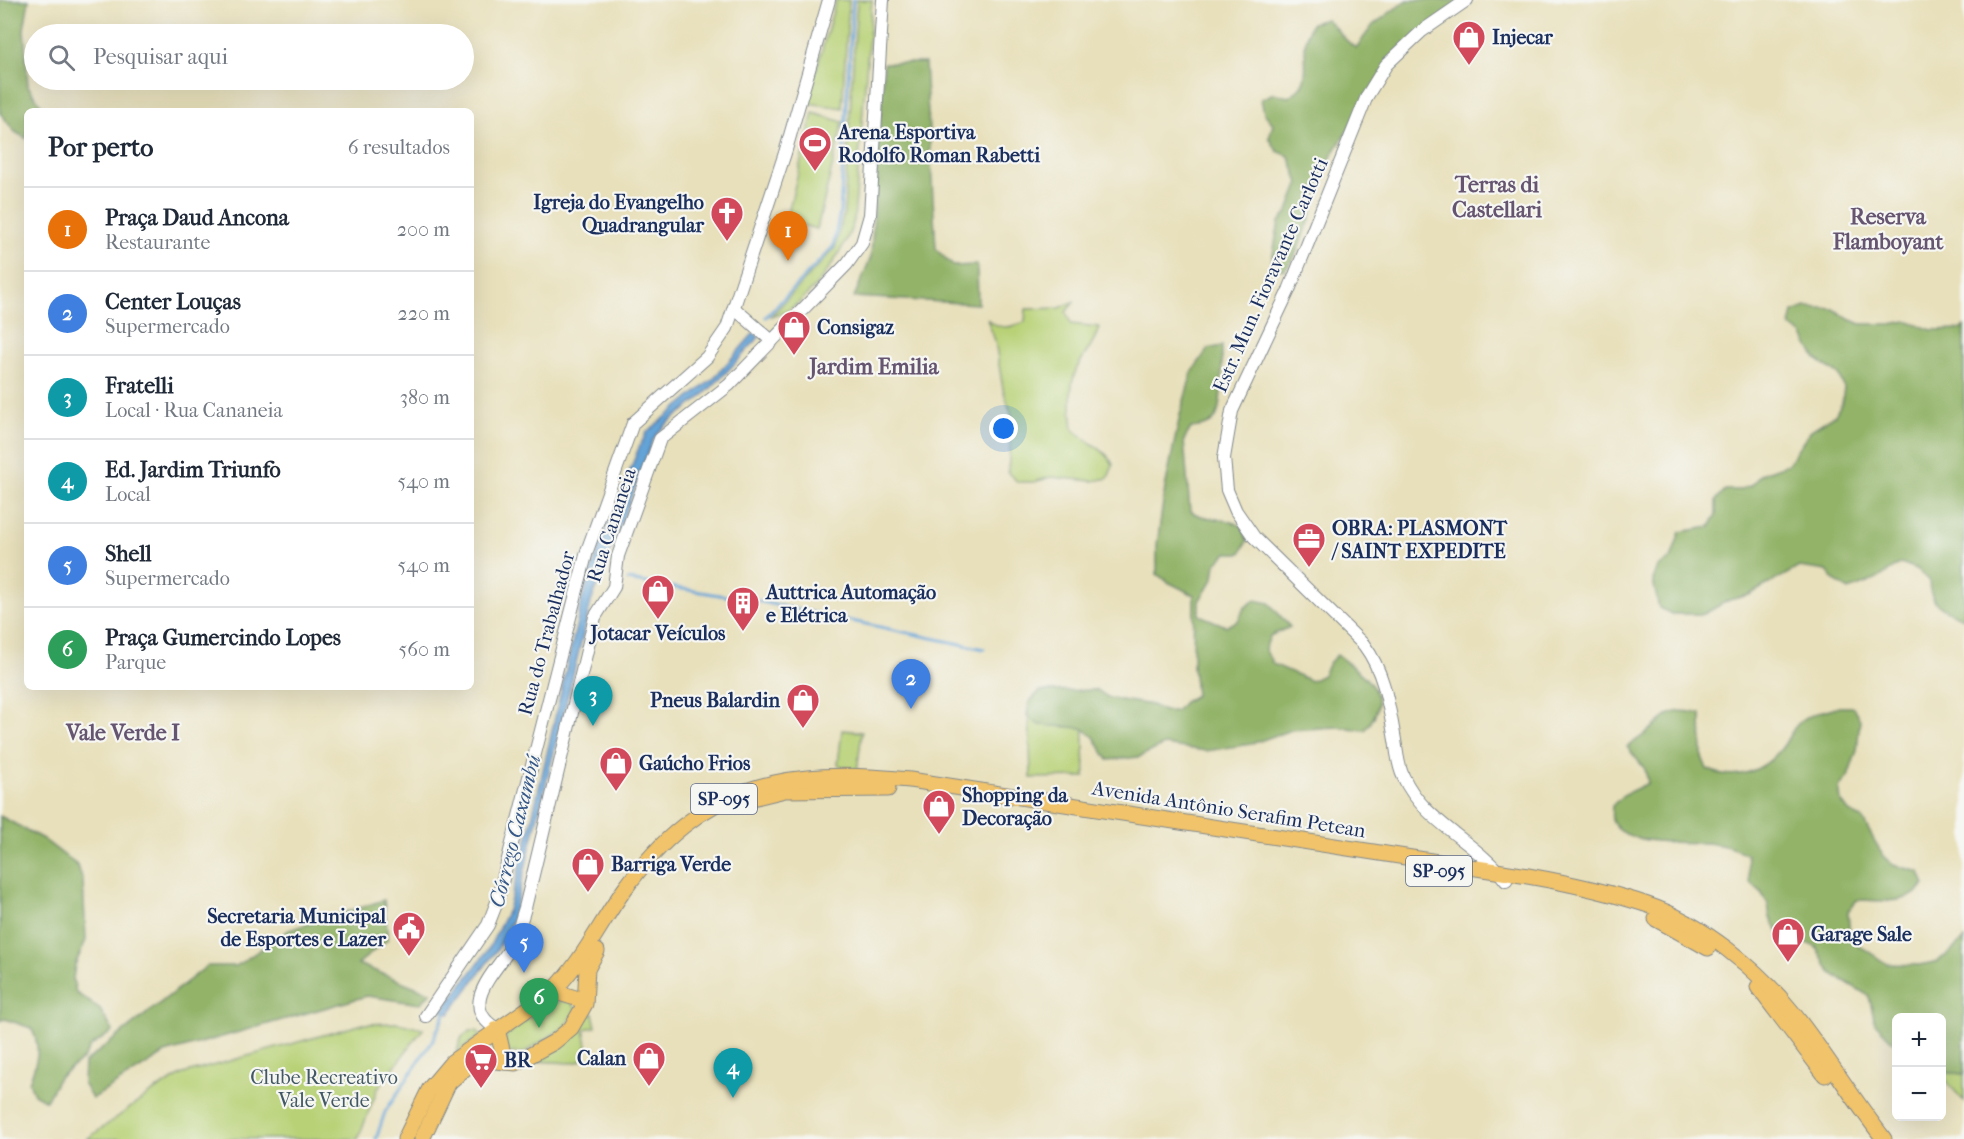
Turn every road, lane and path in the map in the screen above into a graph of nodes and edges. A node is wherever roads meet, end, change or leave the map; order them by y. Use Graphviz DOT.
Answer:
graph roads {
  1 [pos="829,0"];
  2 [pos="883,0"];
  3 [pos="1467,0"];
  4 [pos="735,309"];
  5 [pos="772,341"];
  6 [pos="1473,847"];
  7 [pos="1473,867"];
  8 [pos="1502,876"];
  9 [pos="553,991"];
  10 [pos="585,1001"];
  11 [pos="426,1016"];
  12 [pos="497,1029"];
  13 [pos="505,1062"];
  14 [pos="451,1078"];
  15 [pos="405,1139"];
  16 [pos="414,1139"];
  17 [pos="422,1139"];
  18 [pos="1875,1139"];
  19 [pos="1884,1139"];
  1 -- 4 [label="street, Rua do Trabalhador"];
  2 -- 5 [label="street, Rua Cananeia"];
  3 -- 6 [label="street, Estr. Mun. Fioravante Carlotti"];
  4 -- 5 [label="street"];
  4 -- 11 [label="street, Rua do Trabalhador"];
  5 -- 12 [label="street, Rua Cananeia"];
  6 -- 7 [label="street"];
  6 -- 8 [label="street, Estr. Mun. Fioravante Carlotti"];
  7 -- 8 [label="main road, Avenida Antônio Serafim Petean / SP-095"];
  7 -- 9 [label="main road, Avenida Antônio Serafim Petean / SP-095"];
  8 -- 10 [label="main road, Avenida Antônio Serafim Petean / SP-095"];
  8 -- 18 [label="main road, Avenida Antônio Serafim Petean / SP-095"];
  8 -- 19 [label="main road, Avenida Antônio Serafim Petean / SP-095"];
  9 -- 10 [label="main road"];
  9 -- 12 [label="main road, Avenida Antônio Serafim Petean / SP-095"];
  10 -- 13 [label="main road, SP-095"];
  12 -- 13 [label="main road"];
  12 -- 15 [label="main road, Avenida Antônio Serafim Petean / SP-095"];
  13 -- 14 [label="main road, SP-095"];
  14 -- 16 [label="main road, SP-095"];
  14 -- 17 [label="main road"];
}
